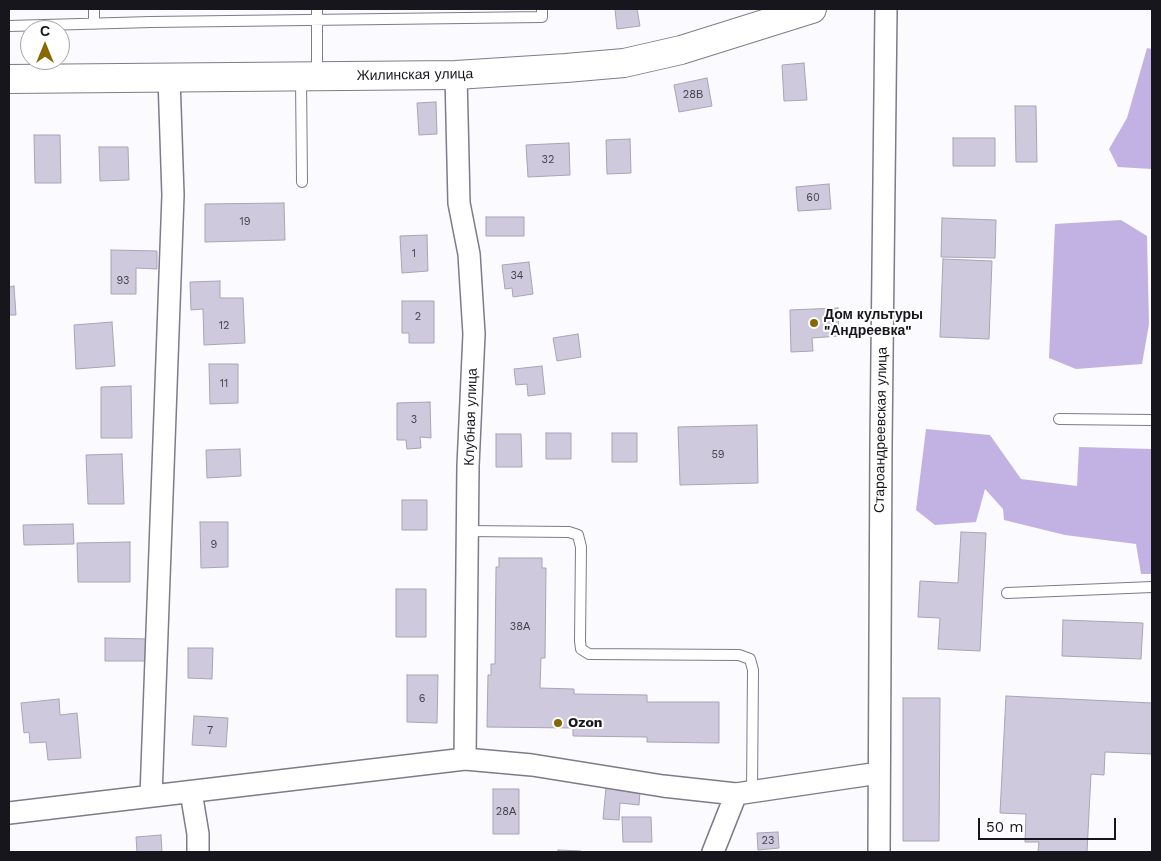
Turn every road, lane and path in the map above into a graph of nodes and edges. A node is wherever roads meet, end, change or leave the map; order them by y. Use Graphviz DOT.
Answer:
graph roads {
  1 [pos="94,9"];
  2 [pos="317,9"];
  3 [pos="542,9"];
  4 [pos="812,9"];
  5 [pos="886,9"];
  6 [pos="317,20"];
  7 [pos="94,24"];
  8 [pos="9,26"];
  9 [pos="456,75"];
  10 [pos="309,77"];
  11 [pos="168,78"];
  12 [pos="9,79"];
  13 [pos="302,182"];
  14 [pos="1059,419"];
  15 [pos="1152,420"];
  16 [pos="468,531"];
  17 [pos="1152,588"];
  18 [pos="1007,593"];
  19 [pos="464,759"];
  20 [pos="879,773"];
  21 [pos="191,792"];
  22 [pos="744,793"];
  23 [pos="151,796"];
  24 [pos="9,813"];
  25 [pos="198,852"];
  26 [pos="712,852"];
  27 [pos="879,852"];
  1 -- 7 [label="lane"];
  2 -- 6 [label="lane"];
  3 -- 6 [label="lane"];
  4 -- 9 [label="main road, Жилинская улица"];
  5 -- 20 [label="street, Староандреевская улица"];
  6 -- 7 [label="lane"];
  6 -- 10 [label="lane"];
  7 -- 8 [label="lane"];
  9 -- 10 [label="main road, Жилинская улица"];
  9 -- 16 [label="street, Клубная улица"];
  10 -- 11 [label="main road, Жилинская улица"];
  10 -- 13 [label="lane"];
  11 -- 12 [label="main road, Жилинская улица"];
  11 -- 23 [label="street"];
  14 -- 15 [label="lane"];
  16 -- 19 [label="street, Клубная улица"];
  16 -- 22 [label="lane"];
  17 -- 18 [label="lane"];
  19 -- 21 [label="street"];
  19 -- 22 [label="street"];
  20 -- 22 [label="street"];
  20 -- 27 [label="street, Староандреевская улица"];
  21 -- 23 [label="street"];
  21 -- 25 [label="street"];
  22 -- 26 [label="street"];
  23 -- 24 [label="street"];
}
